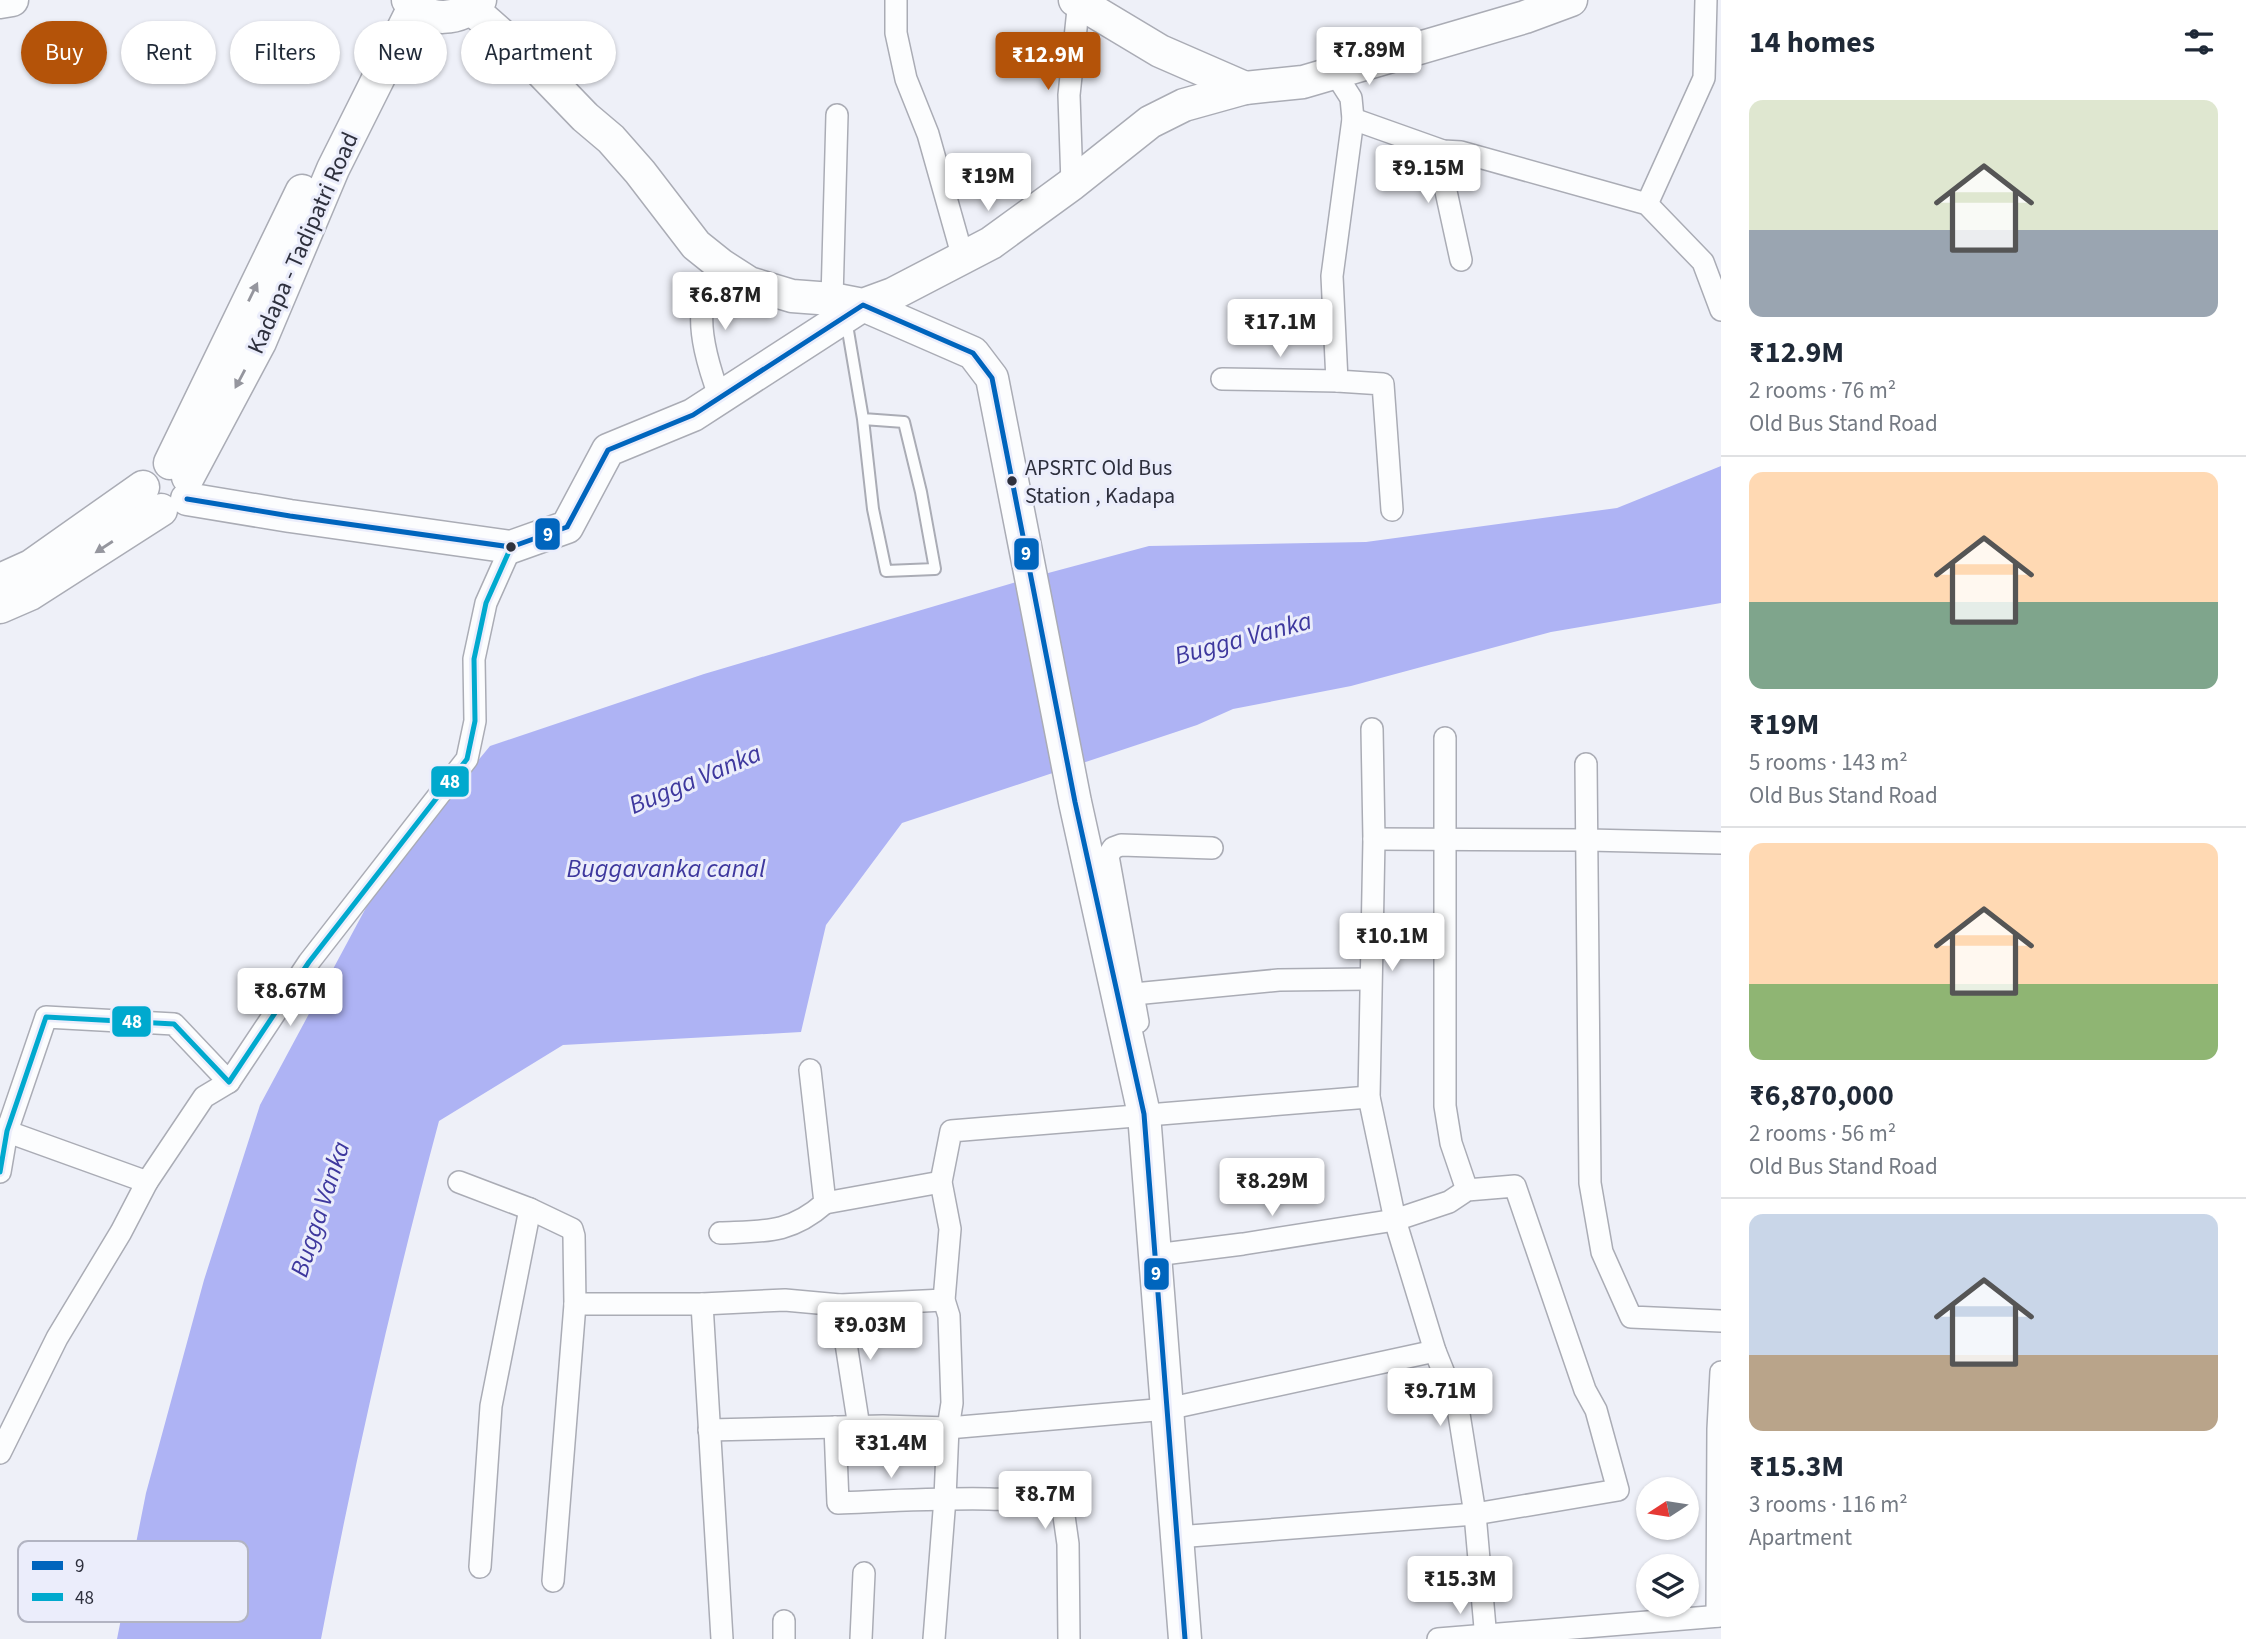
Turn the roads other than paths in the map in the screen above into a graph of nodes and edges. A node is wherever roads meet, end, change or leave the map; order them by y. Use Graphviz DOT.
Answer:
graph roads {
  1 [pos="12,0"];
  2 [pos="895,0"];
  3 [pos="1571,0"];
  4 [pos="1706,0"];
  5 [pos="1078,1"];
  6 [pos="0,2"];
  7 [pos="408,2"];
  8 [pos="476,4"];
  9 [pos="1335,73"];
  10 [pos="1245,88"];
  11 [pos="837,115"];
  12 [pos="1353,119"];
  13 [pos="1443,151"];
  14 [pos="1072,184"];
  15 [pos="1647,204"];
  16 [pos="963,258"];
  17 [pos="1461,260"];
  18 [pos="721,265"];
  19 [pos="847,307"];
  20 [pos="1721,310"];
  21 [pos="1222,379"];
  22 [pos="1337,381"];
  23 [pos="720,398"];
  24 [pos="863,419"];
  25 [pos="174,489"];
  26 [pos="1392,510"];
  27 [pos="511,547"];
  28 [pos="0,580"];
  29 [pos="0,607"];
  30 [pos="1372,729"];
  31 [pos="1446,738"];
  32 [pos="1586,764"];
  33 [pos="1374,839"];
  34 [pos="1445,840"];
  35 [pos="1588,840"];
  36 [pos="1721,843"];
  37 [pos="1212,848"];
  38 [pos="1370,979"];
  39 [pos="1134,994"];
  40 [pos="810,1070"];
  41 [pos="229,1082"];
  42 [pos="1369,1097"];
  43 [pos="1148,1114"];
  44 [pos="4,1130"];
  45 [pos="0,1172"];
  46 [pos="147,1182"];
  47 [pos="459,1182"];
  48 [pos="941,1182"];
  49 [pos="1468,1190"];
  50 [pos="825,1203"];
  51 [pos="530,1209"];
  52 [pos="1395,1220"];
  53 [pos="720,1233"];
  54 [pos="1155,1255"];
  55 [pos="944,1300"];
  56 [pos="575,1304"];
  57 [pos="702,1304"];
  58 [pos="840,1305"];
  59 [pos="1721,1321"];
  60 [pos="1436,1351"];
  61 [pos="1721,1372"];
  62 [pos="1167,1409"];
  63 [pos="835,1427"];
  64 [pos="859,1427"];
  65 [pos="948,1427"];
  66 [pos="709,1430"];
  67 [pos="0,1453"];
  68 [pos="945,1498"];
  69 [pos="1475,1514"];
  70 [pos="1177,1537"];
  71 [pos="480,1567"];
  72 [pos="864,1573"];
  73 [pos="553,1581"];
  74 [pos="1719,1616"];
  75 [pos="1486,1637"];
  76 [pos="722,1639"];
  77 [pos="861,1639"];
  78 [pos="934,1639"];
  79 [pos="1069,1639"];
  80 [pos="1185,1639"];
  81 [pos="1438,1639"];
  1 -- 6 [label="street"];
  2 -- 16 [label="street"];
  3 -- 9 [label="street"];
  4 -- 15 [label="street"];
  5 -- 10 [label="street"];
  5 -- 14 [label="street"];
  7 -- 8 [label="street"];
  7 -- 25 [label="street, Kadapa - Tadipatri Road"];
  8 -- 18 [label="street"];
  9 -- 10 [label="street"];
  9 -- 12 [label="street"];
  10 -- 14 [label="street"];
  11 -- 19 [label="street"];
  12 -- 13 [label="street"];
  12 -- 22 [label="street"];
  13 -- 15 [label="street"];
  13 -- 17 [label="street"];
  14 -- 16 [label="street"];
  15 -- 20 [label="street"];
  16 -- 19 [label="street"];
  18 -- 19 [label="street"];
  18 -- 23 [label="street"];
  19 -- 23 [label="street"];
  19 -- 24 [label="lane"];
  19 -- 43 [label="street"];
  21 -- 22 [label="street"];
  22 -- 26 [label="street"];
  23 -- 27 [label="street"];
  24 -- 24 [label="lane"];
  25 -- 27 [label="street"];
  25 -- 28 [label="street, Kadapa - Tadipatri Road"];
  25 -- 29 [label="street, Kadapa - Tadipatri Road, one-way"];
  27 -- 41 [label="street"];
  30 -- 33 [label="street"];
  31 -- 34 [label="street"];
  32 -- 35 [label="street"];
  33 -- 34 [label="street"];
  33 -- 38 [label="street"];
  34 -- 35 [label="street"];
  34 -- 49 [label="street"];
  35 -- 36 [label="street"];
  35 -- 59 [label="street"];
  37 -- 39 [label="street"];
  38 -- 39 [label="street"];
  38 -- 42 [label="street"];
  39 -- 43 [label="street"];
  40 -- 50 [label="street"];
  41 -- 44 [label="street"];
  41 -- 46 [label="street"];
  42 -- 43 [label="street"];
  42 -- 52 [label="street"];
  43 -- 48 [label="street"];
  43 -- 54 [label="street"];
  44 -- 45 [label="street"];
  44 -- 46 [label="street"];
  46 -- 67 [label="street"];
  47 -- 51 [label="street"];
  48 -- 50 [label="street"];
  48 -- 55 [label="street"];
  49 -- 52 [label="street"];
  49 -- 69 [label="street"];
  50 -- 53 [label="street"];
  51 -- 56 [label="street"];
  51 -- 71 [label="street"];
  52 -- 54 [label="street"];
  52 -- 60 [label="street"];
  54 -- 62 [label="street"];
  55 -- 58 [label="street"];
  55 -- 65 [label="street"];
  56 -- 57 [label="street"];
  56 -- 73 [label="street"];
  57 -- 58 [label="street"];
  57 -- 66 [label="street"];
  58 -- 64 [label="street"];
  60 -- 62 [label="street"];
  60 -- 69 [label="street"];
  61 -- 74 [label="street"];
  62 -- 65 [label="street"];
  62 -- 70 [label="street"];
  63 -- 64 [label="street"];
  63 -- 66 [label="street"];
  63 -- 68 [label="street"];
  64 -- 65 [label="street"];
  65 -- 68 [label="street"];
  66 -- 76 [label="street"];
  68 -- 78 [label="street"];
  68 -- 79 [label="street"];
  69 -- 70 [label="street"];
  69 -- 75 [label="street"];
  70 -- 80 [label="street"];
  72 -- 77 [label="street"];
  74 -- 75 [label="street"];
  75 -- 81 [label="street"];
}
